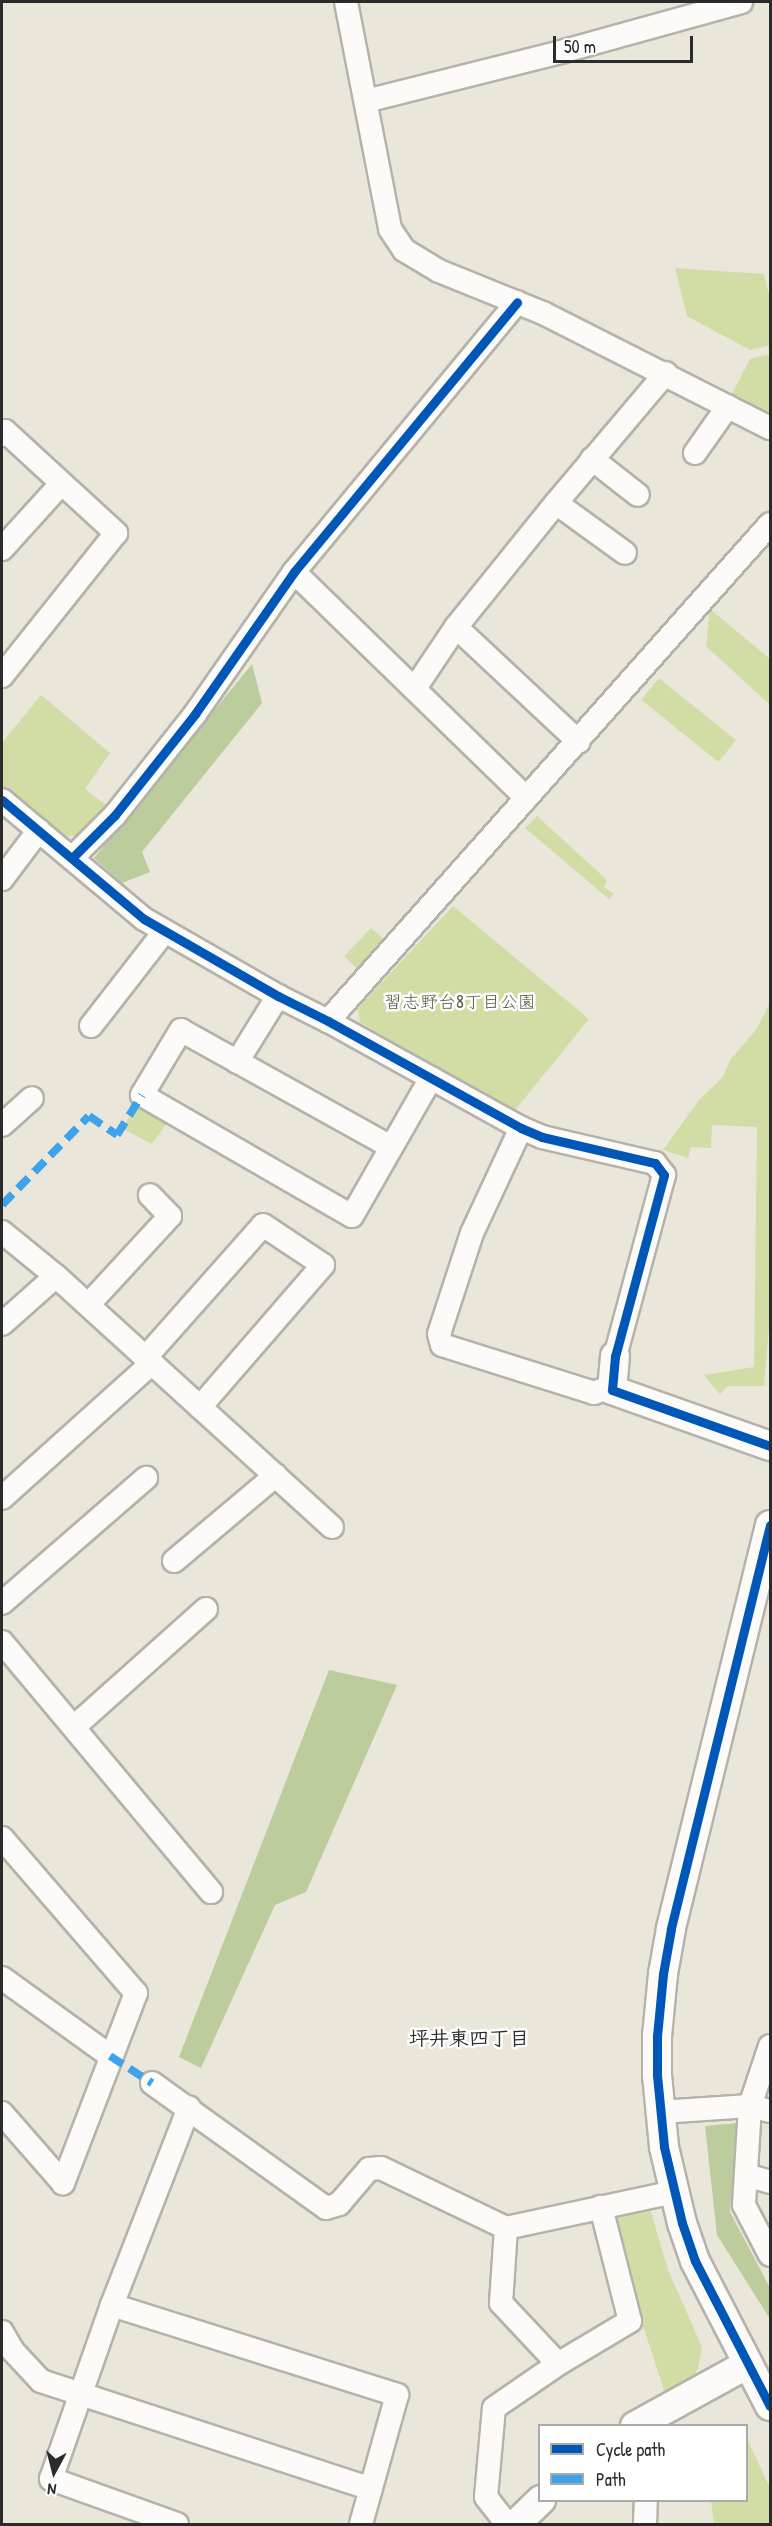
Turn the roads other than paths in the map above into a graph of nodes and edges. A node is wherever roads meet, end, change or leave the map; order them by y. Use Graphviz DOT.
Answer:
graph roads {
  1 [pos="346,2"];
  2 [pos="741,2"];
  3 [pos="366,101"];
  4 [pos="517,302"];
  5 [pos="666,373"];
  6 [pos="728,406"];
  7 [pos="771,428"];
  8 [pos="2,435"];
  9 [pos="695,453"];
  10 [pos="592,459"];
  11 [pos="61,484"];
  12 [pos="638,495"];
  13 [pos="556,503"];
  14 [pos="771,524"];
  15 [pos="2,549"];
  16 [pos="625,554"];
  17 [pos="294,572"];
  18 [pos="456,627"];
  19 [pos="2,676"];
  20 [pos="415,688"];
  21 [pos="579,742"];
  22 [pos="526,798"];
  23 [pos="4,806"];
  24 [pos="39,830"];
  25 [pos="72,858"];
  26 [pos="2,879"];
  27 [pos="165,931"];
  28 [pos="278,996"];
  29 [pos="328,1021"];
  30 [pos="91,1026"];
  31 [pos="237,1062"];
  32 [pos="431,1078"];
  33 [pos="32,1098"];
  34 [pos="2,1125"];
  35 [pos="521,1128"];
  36 [pos="391,1147"];
  37 [pos="150,1195"];
  38 [pos="2,1232"];
  39 [pos="56,1276"];
  40 [pos="88,1305"];
  41 [pos="2,1324"];
  42 [pos="615,1356"];
  43 [pos="149,1360"];
  44 [pos="617,1391"];
  45 [pos="200,1407"];
  46 [pos="771,1446"];
  47 [pos="276,1475"];
  48 [pos="146,1478"];
  49 [pos="2,1497"];
  50 [pos="771,1525"];
  51 [pos="332,1527"];
  52 [pos="174,1561"];
  53 [pos="2,1603"];
  54 [pos="206,1610"];
  55 [pos="2,1642"];
  56 [pos="74,1727"];
  57 [pos="2,1838"];
  58 [pos="211,1892"];
  59 [pos="2,1978"];
  60 [pos="771,2046"];
  61 [pos="110,2056"];
  62 [pos="152,2083"];
  63 [pos="189,2108"];
  64 [pos="760,2108"];
  65 [pos="660,2112"];
  66 [pos="2,2114"];
  67 [pos="746,2175"];
  68 [pos="771,2182"];
  69 [pos="674,2192"];
  70 [pos="601,2207"];
  71 [pos="507,2228"];
  72 [pos="771,2254"];
  73 [pos="112,2305"];
  74 [pos="2,2332"];
  75 [pos="558,2364"];
  76 [pos="748,2364"];
  77 [pos="82,2395"];
  78 [pos="771,2406"];
  79 [pos="639,2424"];
  80 [pos="371,2489"];
  81 [pos="539,2502"];
  82 [pos="646,2502"];
  83 [pos="177,2524"];
  84 [pos="361,2524"];
  85 [pos="507,2524"];
  86 [pos="516,2524"];
  87 [pos="645,2524"];
  1 -- 3 [label="street"];
  2 -- 3 [label="street"];
  3 -- 4 [label="street"];
  4 -- 5 [label="street"];
  4 -- 17 [label="street"];
  5 -- 6 [label="street"];
  5 -- 10 [label="street"];
  6 -- 7 [label="street"];
  6 -- 9 [label="street"];
  8 -- 11 [label="street"];
  10 -- 12 [label="street"];
  10 -- 13 [label="street"];
  11 -- 15 [label="street"];
  11 -- 19 [label="street"];
  13 -- 16 [label="street"];
  13 -- 18 [label="street"];
  14 -- 21 [label="street"];
  17 -- 20 [label="street"];
  17 -- 25 [label="street"];
  18 -- 20 [label="street"];
  18 -- 21 [label="street"];
  20 -- 22 [label="street"];
  21 -- 22 [label="street"];
  22 -- 29 [label="street"];
  23 -- 24 [label="street"];
  24 -- 25 [label="street"];
  24 -- 26 [label="street"];
  25 -- 27 [label="street"];
  27 -- 28 [label="street"];
  27 -- 30 [label="street"];
  28 -- 29 [label="street"];
  28 -- 31 [label="street"];
  29 -- 32 [label="street"];
  31 -- 36 [label="street"];
  31 -- 36 [label="street"];
  32 -- 35 [label="street"];
  32 -- 36 [label="street"];
  33 -- 34 [label="street"];
  35 -- 42 [label="street"];
  35 -- 44 [label="street"];
  37 -- 40 [label="street"];
  38 -- 39 [label="street"];
  39 -- 40 [label="street"];
  39 -- 41 [label="street"];
  40 -- 43 [label="street"];
  42 -- 44 [label="street"];
  43 -- 45 [label="street"];
  43 -- 45 [label="street"];
  43 -- 49 [label="street"];
  44 -- 46 [label="street"];
  45 -- 47 [label="street"];
  47 -- 51 [label="street"];
  47 -- 52 [label="street"];
  48 -- 53 [label="street"];
  50 -- 65 [label="street"];
  54 -- 56 [label="street"];
  55 -- 56 [label="street"];
  56 -- 58 [label="street"];
  57 -- 61 [label="street"];
  59 -- 61 [label="street"];
  60 -- 64 [label="street"];
  61 -- 66 [label="street"];
  62 -- 63 [label="street"];
  63 -- 71 [label="street"];
  63 -- 73 [label="street"];
  64 -- 65 [label="street"];
  64 -- 67 [label="street"];
  65 -- 69 [label="street"];
  67 -- 68 [label="street"];
  67 -- 72 [label="street"];
  69 -- 70 [label="street"];
  69 -- 76 [label="street"];
  70 -- 71 [label="street"];
  70 -- 75 [label="street"];
  71 -- 75 [label="street"];
  73 -- 77 [label="street"];
  73 -- 80 [label="street"];
  74 -- 77 [label="street"];
  75 -- 85 [label="street"];
  76 -- 78 [label="street"];
  76 -- 79 [label="street"];
  77 -- 80 [label="street"];
  77 -- 83 [label="street"];
  80 -- 84 [label="street"];
  81 -- 86 [label="street"];
  82 -- 87 [label="street"];
}
